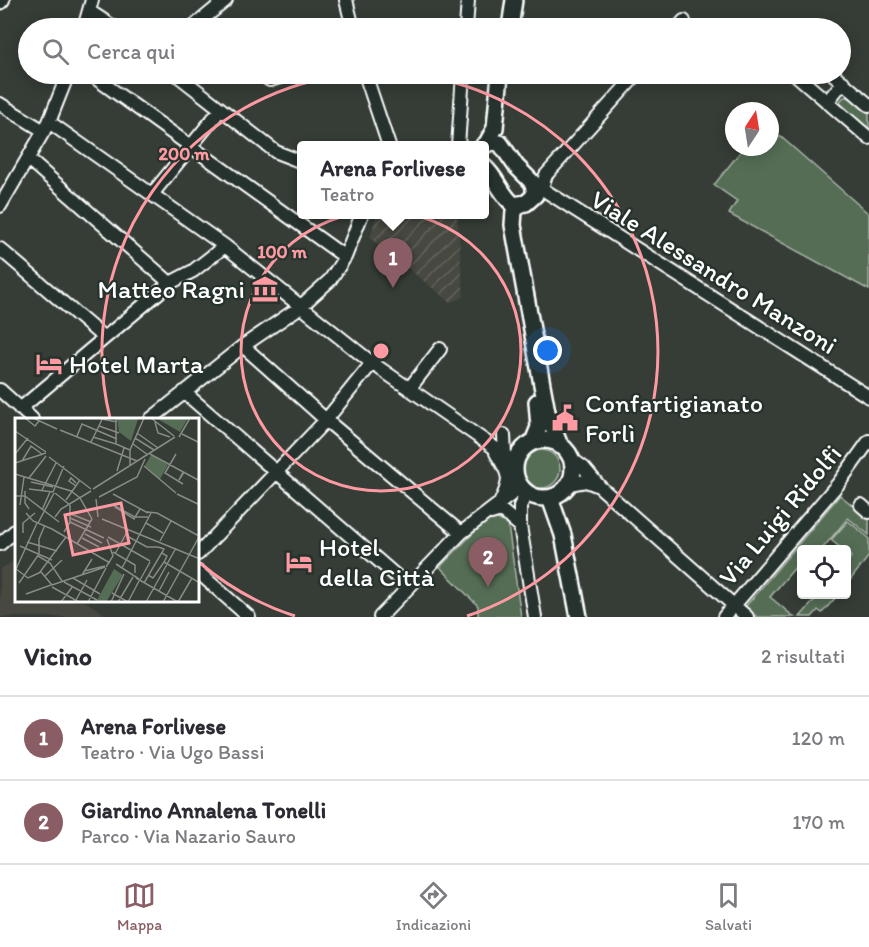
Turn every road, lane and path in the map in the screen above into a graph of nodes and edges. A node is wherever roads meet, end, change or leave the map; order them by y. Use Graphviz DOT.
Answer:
graph roads {
  1 [pos="226,0"];
  2 [pos="346,0"];
  3 [pos="468,0"];
  4 [pos="508,0"];
  5 [pos="514,0"];
  6 [pos="91,5"];
  7 [pos="105,18"];
  8 [pos="206,18"];
  9 [pos="350,18"];
  10 [pos="467,18"];
  11 [pos="506,18"];
  12 [pos="511,18"];
  13 [pos="64,84"];
  14 [pos="104,84"];
  15 [pos="190,84"];
  16 [pos="369,84"];
  17 [pos="462,84"];
  18 [pos="499,84"];
  19 [pos="503,84"];
  20 [pos="629,84"];
  21 [pos="806,84"];
  22 [pos="841,84"];
  23 [pos="845,84"];
  24 [pos="827,102"];
  25 [pos="0,104"];
  26 [pos="869,105"];
  27 [pos="221,109"];
  28 [pos="46,126"];
  29 [pos="869,138"];
  30 [pos="387,141"];
  31 [pos="458,141"];
  32 [pos="490,144"];
  33 [pos="190,147"];
  34 [pos="28,159"];
  35 [pos="297,160"];
  36 [pos="489,172"];
  37 [pos="537,188"];
  38 [pos="153,193"];
  39 [pos="514,203"];
  40 [pos="0,206"];
  41 [pos="360,219"];
  42 [pos="225,246"];
  43 [pos="0,249"];
  44 [pos="345,257"];
  45 [pos="170,283"];
  46 [pos="300,307"];
  47 [pos="103,337"];
  48 [pos="243,346"];
  49 [pos="440,349"];
  50 [pos="372,363"];
  51 [pos="409,389"];
  52 [pos="0,390"];
  53 [pos="184,392"];
  54 [pos="869,397"];
  55 [pos="20,409"];
  56 [pos="31,418"];
  57 [pos="152,418"];
  58 [pos="326,420"];
  59 [pos="504,435"];
  60 [pos="869,441"];
  61 [pos="533,442"];
  62 [pos="490,445"];
  63 [pos="565,452"];
  64 [pos="510,458"];
  65 [pos="276,472"];
  66 [pos="567,486"];
  67 [pos="600,487"];
  68 [pos="524,490"];
  69 [pos="550,498"];
  70 [pos="500,504"];
  71 [pos="487,514"];
  72 [pos="520,526"];
  73 [pos="15,531"];
  74 [pos="462,533"];
  75 [pos="563,535"];
  76 [pos="0,544"];
  77 [pos="200,552"];
  78 [pos="200,574"];
  79 [pos="409,586"];
  80 [pos="734,605"];
  81 [pos="249,617"];
  82 [pos="380,617"];
  83 [pos="535,617"];
  84 [pos="579,617"];
  85 [pos="724,617"];
  86 [pos="747,617"];
  1 -- 8 [label="street"];
  2 -- 9 [label="street"];
  3 -- 10 [label="street"];
  4 -- 11 [label="main road"];
  5 -- 12 [label="main road"];
  6 -- 7 [label="street"];
  13 -- 28 [label="street"];
  14 -- 33 [label="street"];
  15 -- 27 [label="street"];
  16 -- 30 [label="street"];
  17 -- 31 [label="street"];
  18 -- 32 [label="main road"];
  19 -- 32 [label="main road"];
  20 -- 37 [label="street"];
  21 -- 24 [label="street"];
  22 -- 24 [label="street"];
  23 -- 26 [label="street"];
  24 -- 29 [label="street"];
  25 -- 28 [label="street"];
  27 -- 33 [label="street"];
  27 -- 35 [label="street"];
  28 -- 34 [label="street"];
  28 -- 38 [label="street"];
  32 -- 37 [label="main road"];
  33 -- 38 [label="street"];
  33 -- 44 [label="street"];
  34 -- 40 [label="street"];
  34 -- 45 [label="street"];
  36 -- 39 [label="main road"];
  37 -- 39 [label="main road"];
  37 -- 54 [label="street, Viale Alessandro Manzoni"];
  38 -- 42 [label="street"];
  39 -- 61 [label="main road"];
  39 -- 63 [label="main road"];
  41 -- 44 [label="street"];
  42 -- 45 [label="street"];
  42 -- 46 [label="street"];
  43 -- 47 [label="street"];
  44 -- 46 [label="street"];
  45 -- 47 [label="street"];
  46 -- 48 [label="street"];
  46 -- 50 [label="street"];
  47 -- 55 [label="street"];
  48 -- 53 [label="street"];
  48 -- 58 [label="street"];
  49 -- 51 [label="street"];
  50 -- 51 [label="street"];
  50 -- 58 [label="street"];
  51 -- 62 [label="street"];
  52 -- 55 [label="street"];
  53 -- 57 [label="street"];
  53 -- 65 [label="street"];
  55 -- 56 [label="street"];
  58 -- 65 [label="street"];
  58 -- 74 [label="street"];
  59 -- 64 [label="street"];
  60 -- 80 [label="street, Via Luigi Ridolfi"];
  61 -- 63 [label="main road"];
  61 -- 64 [label="main road"];
  62 -- 64 [label="street"];
  62 -- 70 [label="street"];
  63 -- 66 [label="main road"];
  63 -- 67 [label="street"];
  64 -- 68 [label="main road"];
  65 -- 77 [label="street"];
  65 -- 79 [label="street"];
  66 -- 67 [label="street"];
  66 -- 69 [label="main road"];
  66 -- 75 [label="main road"];
  67 -- 80 [label="street"];
  68 -- 69 [label="main road"];
  68 -- 70 [label="street"];
  68 -- 72 [label="street"];
  69 -- 75 [label="main road"];
  70 -- 71 [label="street"];
  71 -- 72 [label="street"];
  71 -- 74 [label="street"];
  72 -- 83 [label="street"];
  73 -- 76 [label="street"];
  74 -- 79 [label="street"];
  75 -- 84 [label="main road"];
  78 -- 81 [label="street"];
  79 -- 82 [label="street"];
  80 -- 85 [label="street, Via Luigi Ridolfi"];
  80 -- 86 [label="street"];
}
